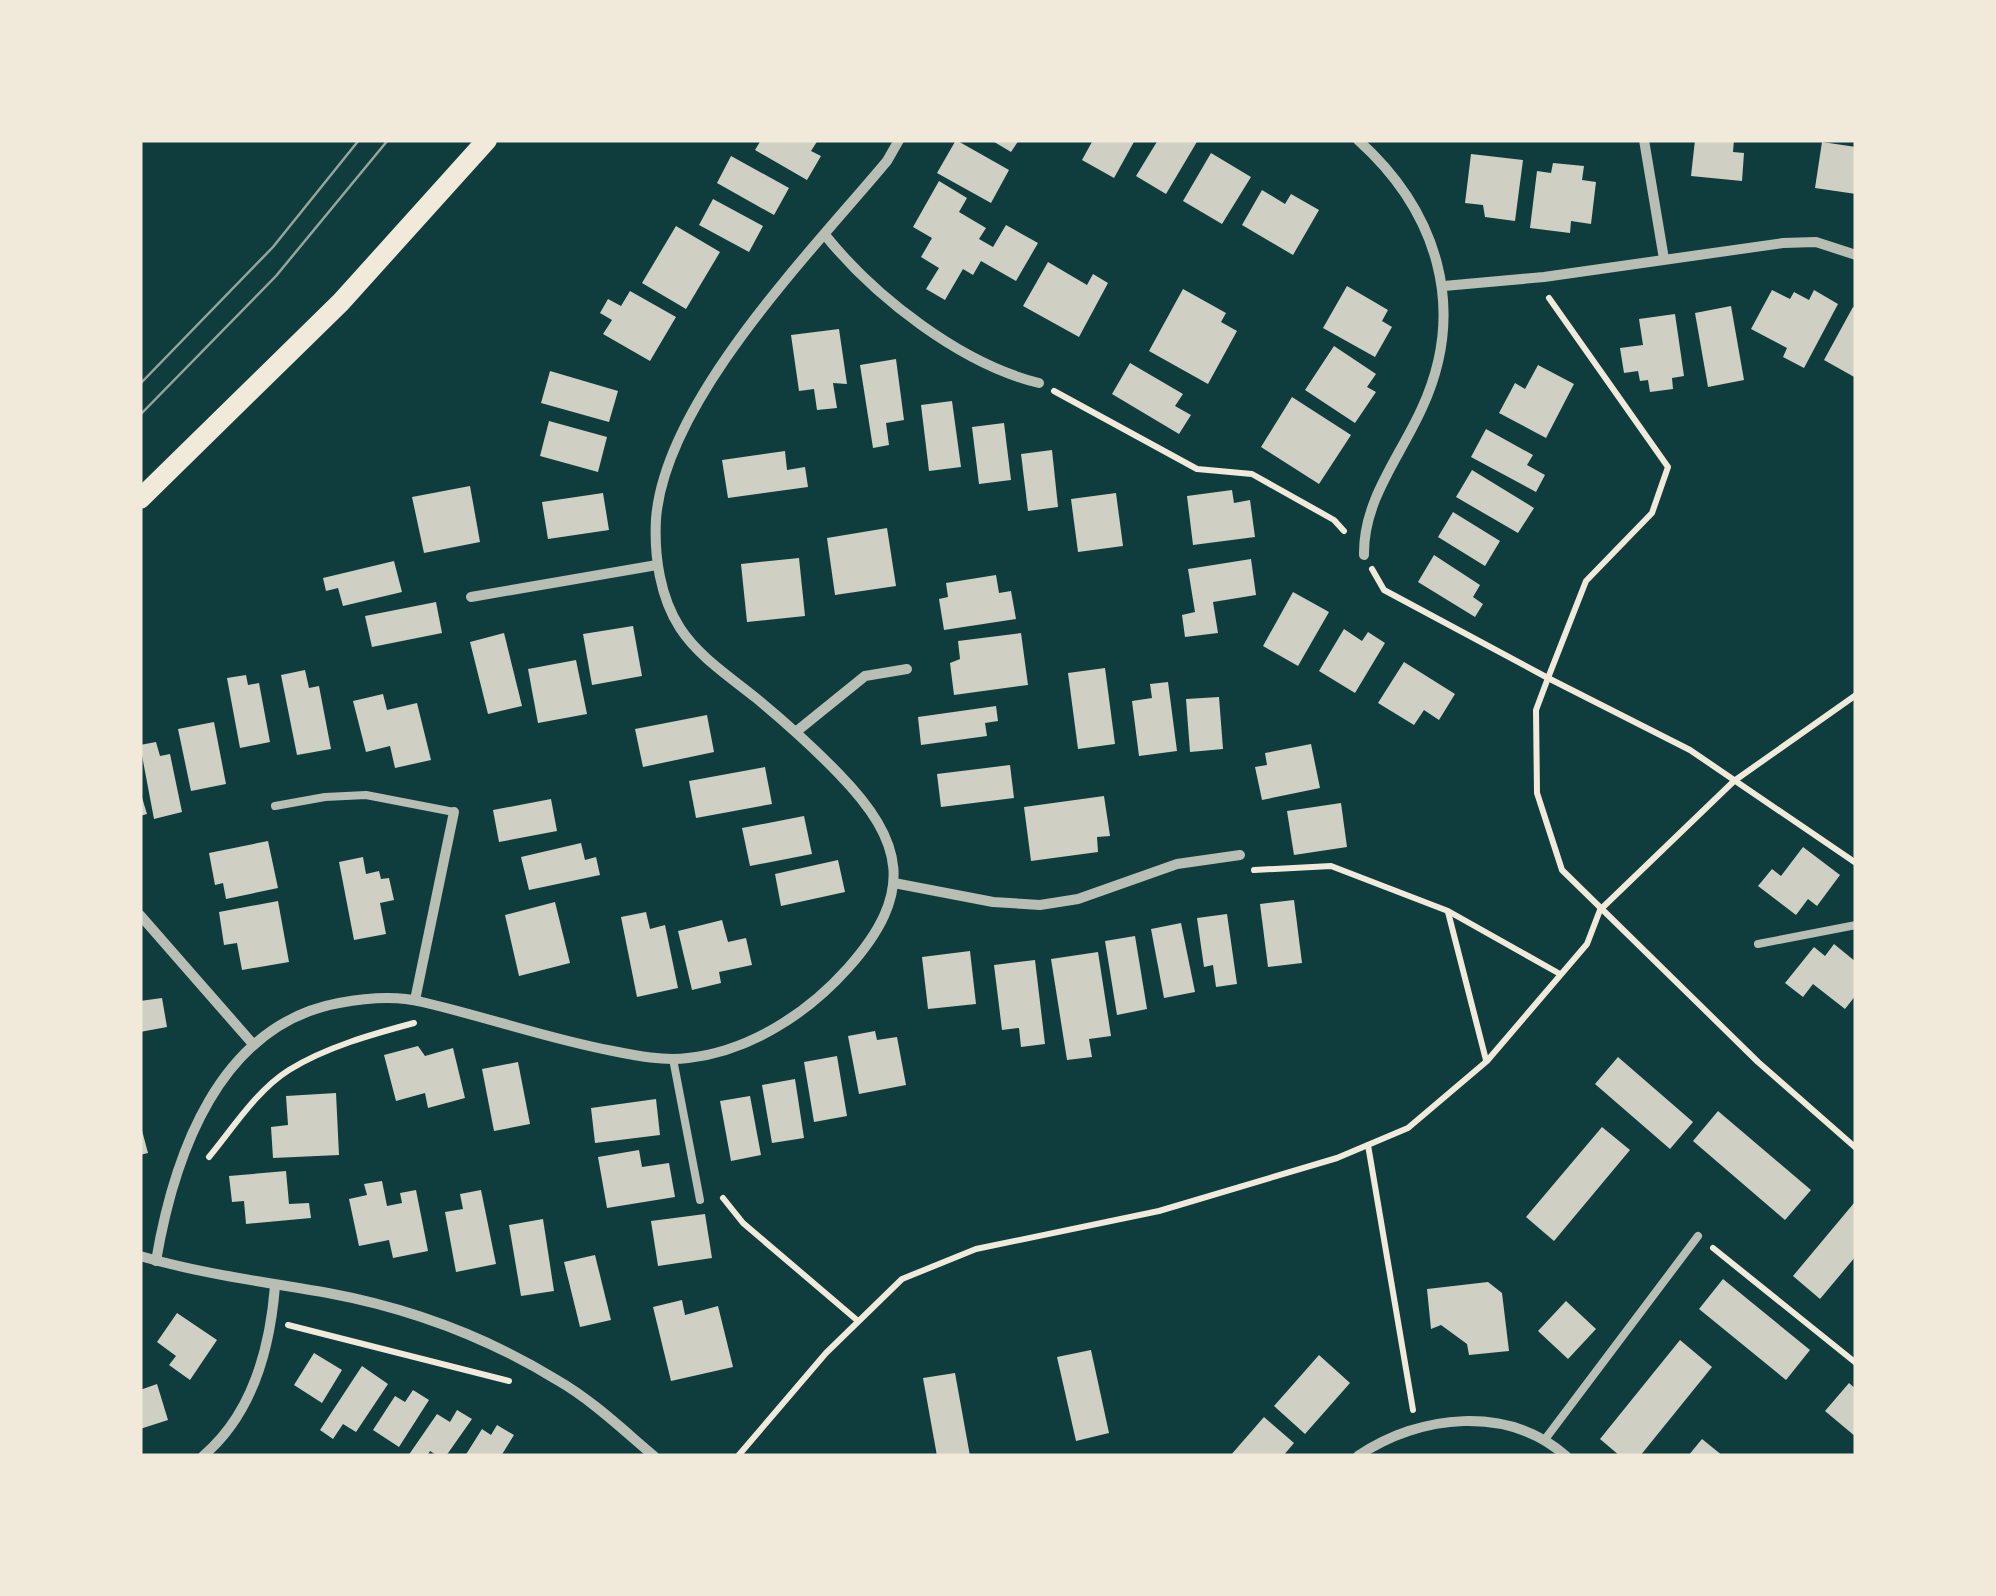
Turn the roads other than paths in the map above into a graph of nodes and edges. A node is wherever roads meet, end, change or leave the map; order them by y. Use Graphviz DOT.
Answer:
graph roads {
  1 [pos="487,140"];
  2 [pos="899,140"];
  3 [pos="1358,140"];
  4 [pos="1644,140"];
  5 [pos="826,234"];
  6 [pos="1856,255"];
  7 [pos="1664,260"];
  8 [pos="1444,286"];
  9 [pos="1039,382"];
  10 [pos="140,499"];
  11 [pos="1364,555"];
  12 [pos="657,565"];
  13 [pos="472,597"];
  14 [pos="907,669"];
  15 [pos="798,731"];
  16 [pos="274,806"];
  17 [pos="454,812"];
  18 [pos="1240,855"];
  19 [pos="894,884"];
  20 [pos="140,915"];
  21 [pos="1856,925"];
  22 [pos="1758,944"];
  23 [pos="415,1000"];
  24 [pos="252,1043"];
  25 [pos="673,1059"];
  26 [pos="700,1200"];
  27 [pos="1698,1236"];
  28 [pos="140,1256"];
  29 [pos="156,1261"];
  30 [pos="274,1286"];
  31 [pos="1546,1438"];
  32 [pos="203,1456"];
  33 [pos="654,1456"];
  34 [pos="1358,1456"];
  35 [pos="1566,1456"];
  1 -- 10 [label="main road"];
  2 -- 5 [label="street"];
  3 -- 8 [label="street"];
  4 -- 7 [label="street"];
  5 -- 9 [label="street"];
  5 -- 12 [label="street"];
  6 -- 7 [label="street"];
  7 -- 8 [label="street"];
  8 -- 11 [label="street"];
  12 -- 13 [label="street"];
  12 -- 15 [label="street"];
  14 -- 15 [label="street"];
  15 -- 19 [label="street"];
  16 -- 17 [label="lane"];
  17 -- 23 [label="street"];
  18 -- 19 [label="street"];
  19 -- 25 [label="street"];
  20 -- 24 [label="street"];
  21 -- 22 [label="lane"];
  23 -- 24 [label="street"];
  23 -- 25 [label="street"];
  24 -- 29 [label="street"];
  25 -- 26 [label="lane"];
  27 -- 31 [label="lane"];
  28 -- 29 [label="street"];
  29 -- 30 [label="street"];
  30 -- 32 [label="street"];
  30 -- 33 [label="street"];
  31 -- 34 [label="street"];
  31 -- 35 [label="street"];
}
